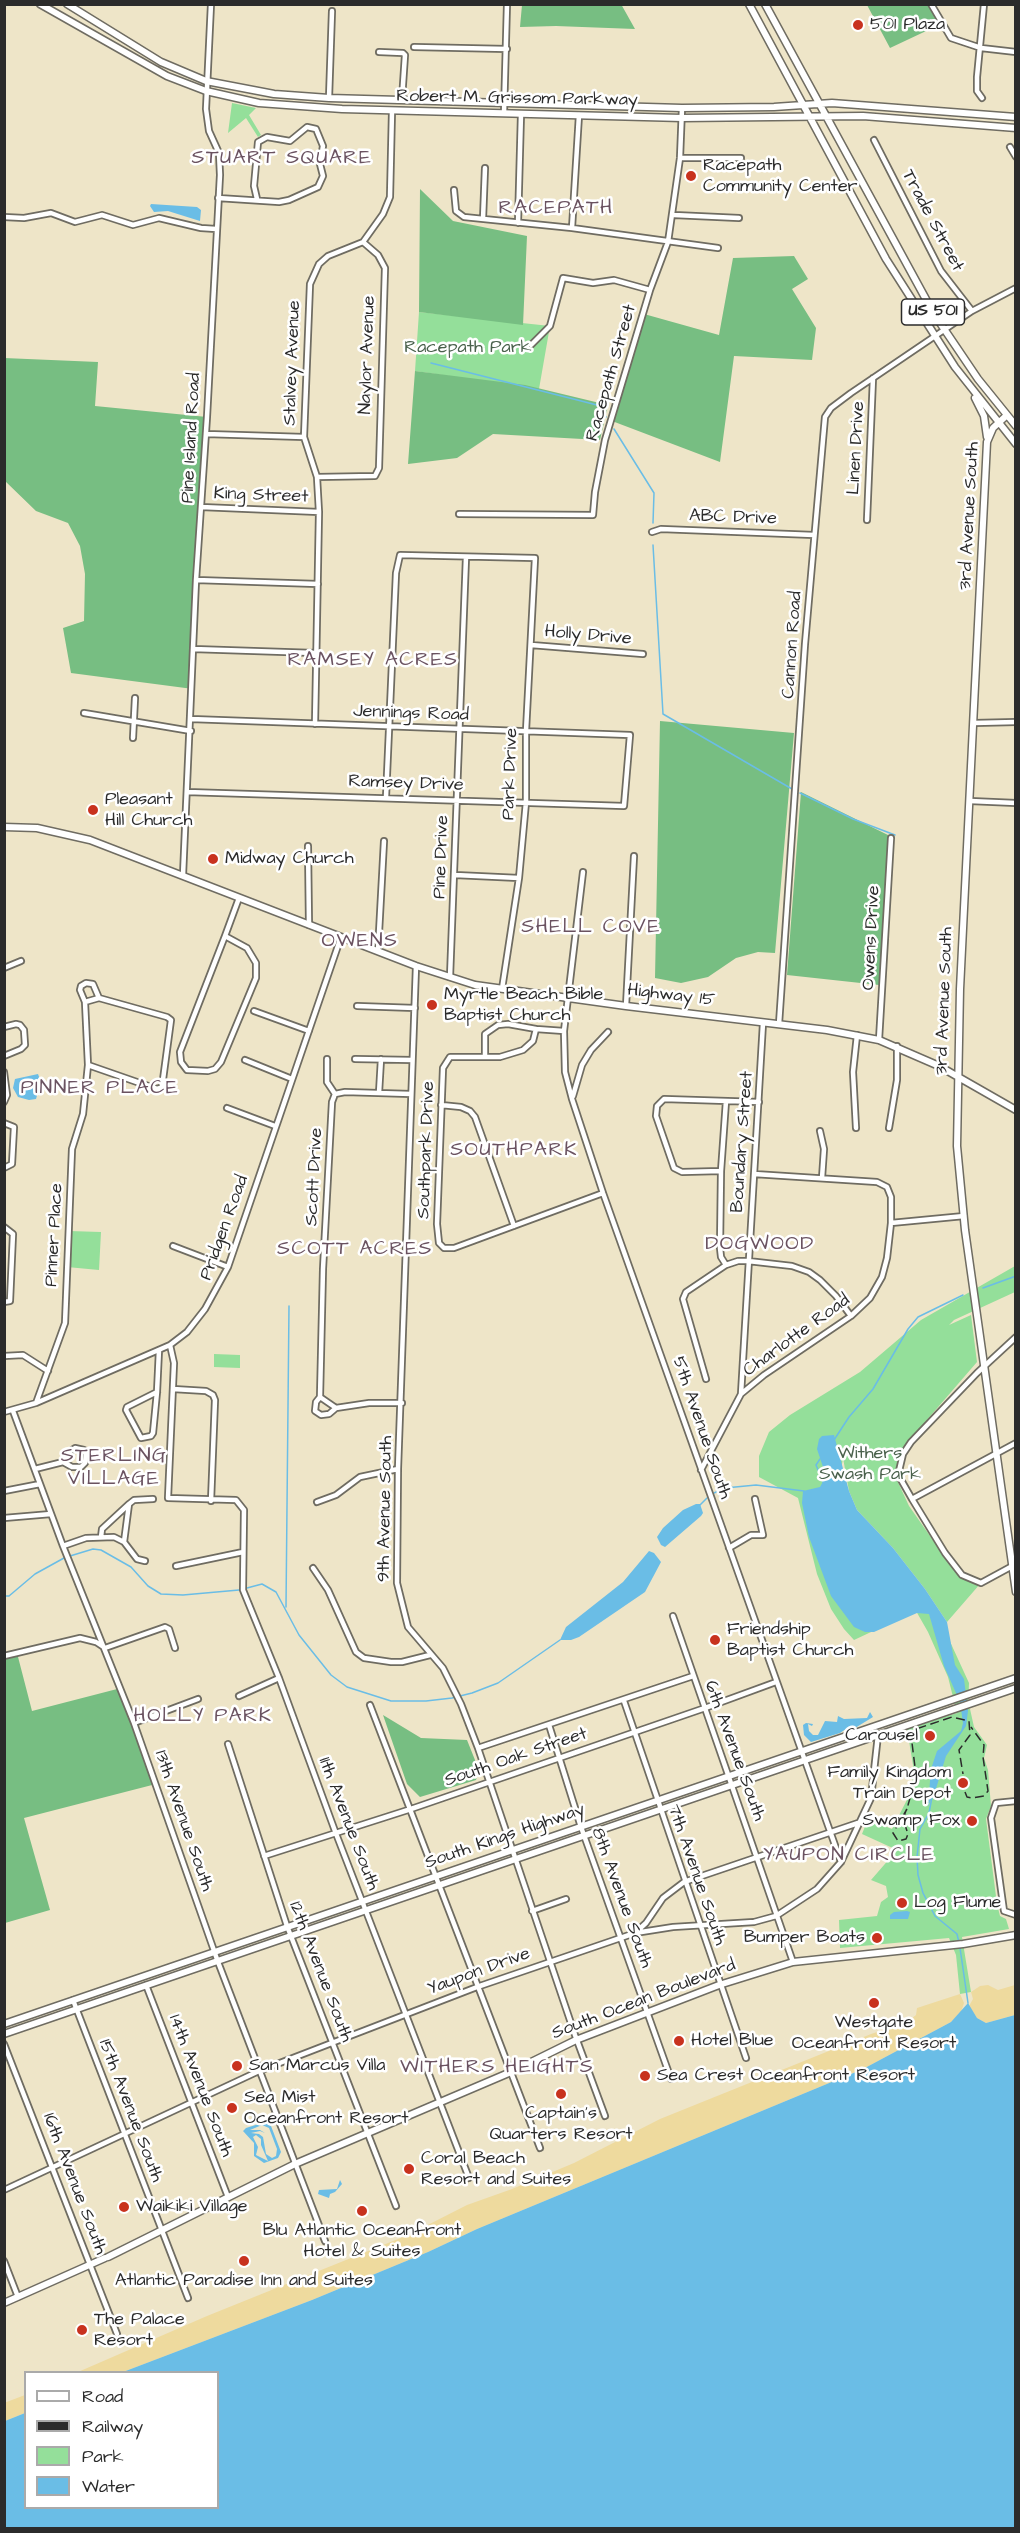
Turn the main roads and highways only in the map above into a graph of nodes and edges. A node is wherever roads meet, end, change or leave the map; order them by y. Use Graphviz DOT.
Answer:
graph roads {
  1 [pos="40,4"];
  2 [pos="67,4"];
  3 [pos="749,4"];
  4 [pos="765,4"];
  5 [pos="295,96"];
  6 [pos="819,103"];
  7 [pos="803,105"];
  8 [pos="291,107"];
  9 [pos="809,115"];
  10 [pos="825,115"];
  11 [pos="1016,117"];
  12 [pos="1016,128"];
  13 [pos="975,395"];
  14 [pos="1007,415"];
  15 [pos="998,423"];
  16 [pos="1016,426"];
  17 [pos="987,442"];
  18 [pos="1016,444"];
  19 [pos="4,828"];
  20 [pos="957,1077"];
  21 [pos="1016,1110"];
  22 [pos="1013,1565"];
  23 [pos="1016,1592"];
  24 [pos="1016,1678"];
  25 [pos="1016,1688"];
  26 [pos="1016,1935"];
  27 [pos="4,2024"];
  28 [pos="4,2034"];
  29 [pos="4,2303"];
  1 -- 8 [label="main road, Robert M. Grissom Parkway"];
  2 -- 5 [label="main road, Robert M. Grissom Parkway"];
  3 -- 7 [label="main road, US 501"];
  4 -- 6 [label="main road, US 501"];
  5 -- 7 [label="main road, Robert M. Grissom Parkway"];
  5 -- 8 [label="main road"];
  6 -- 7 [label="main road, Robert M. Grissom Parkway"];
  6 -- 10 [label="main road, US 501"];
  6 -- 11 [label="main road, Robert M. Grissom Parkway"];
  7 -- 9 [label="main road, US 501"];
  8 -- 9 [label="main road, Robert M. Grissom Parkway"];
  9 -- 10 [label="main road, Robert M. Grissom Parkway"];
  9 -- 13 [label="main road, US 501"];
  10 -- 12 [label="main road, Robert M. Grissom Parkway"];
  10 -- 14 [label="main road, US 501"];
  13 -- 15 [label="main road, US 501"];
  13 -- 17 [label="main road"];
  14 -- 15 [label="main road, 3rd Avenue South"];
  14 -- 16 [label="main road, US 501"];
  15 -- 17 [label="main road, 3rd Avenue South"];
  15 -- 18 [label="main road, US 501"];
  17 -- 20 [label="main road, 3rd Avenue South"];
  19 -- 20 [label="main road, Highway 15"];
  20 -- 21 [label="main road, Highway 15"];
  20 -- 22 [label="main road, 3rd Avenue South"];
  22 -- 23 [label="main road, 3rd Avenue South"];
  24 -- 27 [label="main road, South Kings Highway"];
  25 -- 28 [label="main road, South Kings Highway"];
  26 -- 29 [label="main road, South Ocean Boulevard"];
}
